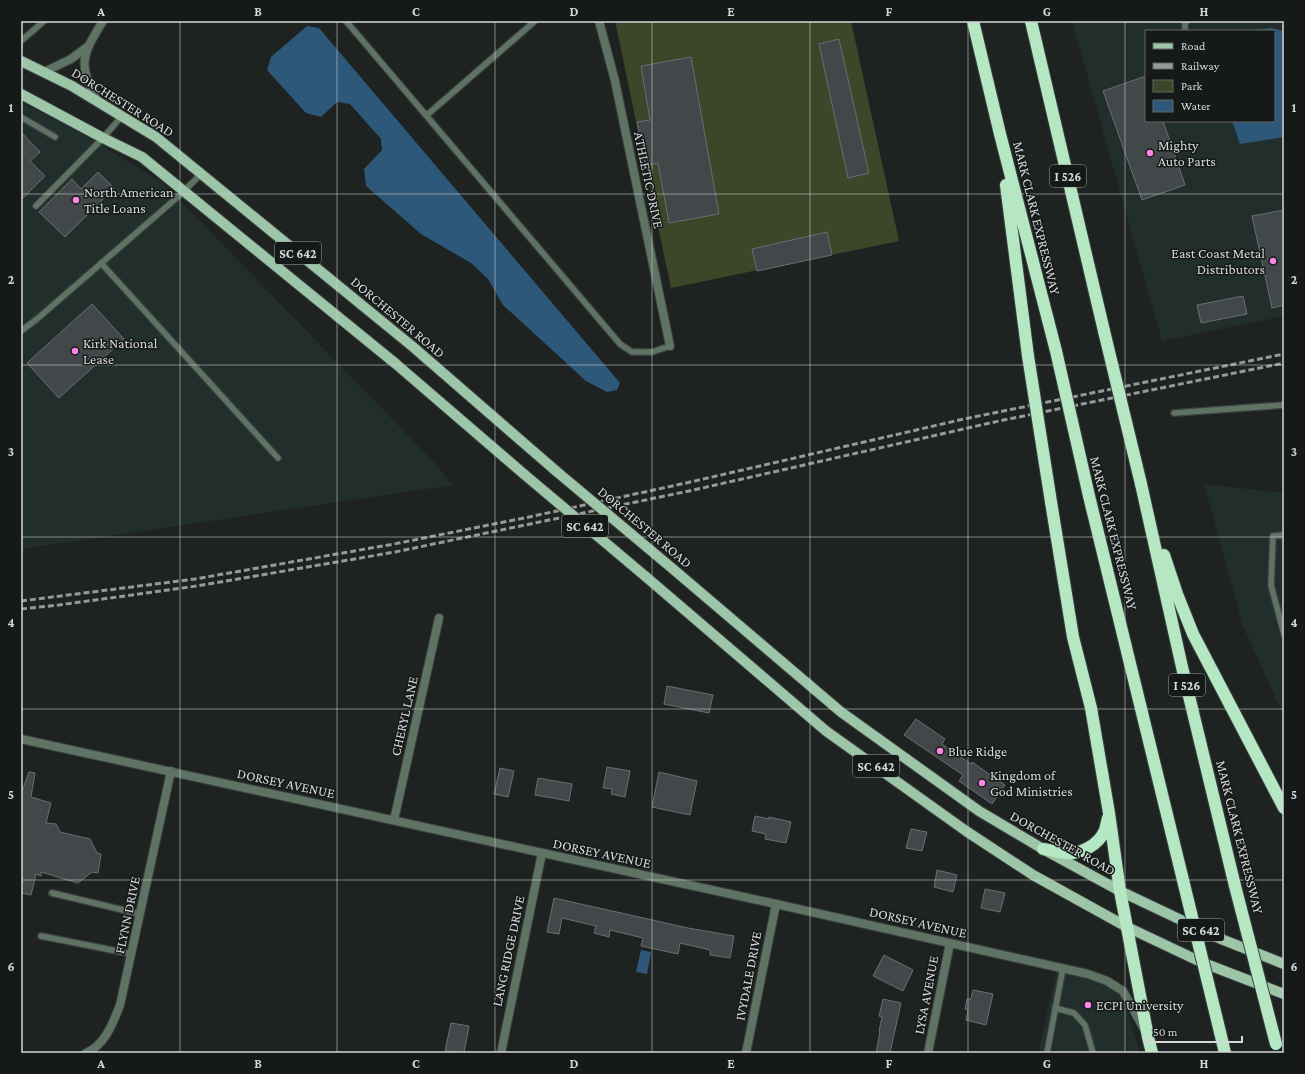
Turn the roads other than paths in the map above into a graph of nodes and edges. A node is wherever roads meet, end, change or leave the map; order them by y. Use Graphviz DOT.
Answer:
graph roads {
  1 [pos="44,21"];
  2 [pos="103,21"];
  3 [pos="346,21"];
  4 [pos="535,21"];
  5 [pos="599,21"];
  6 [pos="973,21"];
  7 [pos="1031,21"];
  8 [pos="21,41"];
  9 [pos="87,47"];
  10 [pos="21,61"];
  11 [pos="44,72"];
  12 [pos="21,94"];
  13 [pos="98,101"];
  14 [pos="427,115"];
  15 [pos="122,116"];
  16 [pos="21,117"];
  17 [pos="1000,134"];
  18 [pos="55,137"];
  19 [pos="103,138"];
  20 [pos="201,174"];
  21 [pos="184,191"];
  22 [pos="36,206"];
  23 [pos="101,263"];
  24 [pos="21,331"];
  25 [pos="670,346"];
  26 [pos="1284,406"];
  27 [pos="1174,413"];
  28 [pos="278,458"];
  29 [pos="1141,484"];
  30 [pos="1284,535"];
  31 [pos="439,618"];
  32 [pos="1284,634"];
  33 [pos="21,739"];
  34 [pos="172,771"];
  35 [pos="1284,808"];
  36 [pos="1109,813"];
  37 [pos="394,820"];
  38 [pos="1043,849"];
  39 [pos="542,854"];
  40 [pos="1120,891"];
  41 [pos="52,893"];
  42 [pos="776,904"];
  43 [pos="140,914"];
  44 [pos="1128,927"];
  45 [pos="42,936"];
  46 [pos="950,943"];
  47 [pos="132,954"];
  48 [pos="1284,964"];
  49 [pos="1063,968"];
  50 [pos="1284,994"];
  51 [pos="1056,1008"];
  52 [pos="1148,1037"];
  53 [pos="1277,1048"];
  54 [pos="86,1053"];
  55 [pos="501,1053"];
  56 [pos="746,1053"];
  57 [pos="928,1053"];
  58 [pos="1047,1053"];
  59 [pos="1092,1053"];
  60 [pos="1152,1053"];
  61 [pos="1225,1053"];
  1 -- 8 [label="lane"];
  2 -- 9 [label="street"];
  3 -- 14 [label="lane"];
  4 -- 14 [label="lane"];
  5 -- 25 [label="street, ATHLETIC DRIVE"];
  6 -- 17 [label="highway, MARK CLARK EXPRESSWAY"];
  7 -- 29 [label="highway, MARK CLARK EXPRESSWAY / I 526, bridge"];
  9 -- 11 [label="street"];
  9 -- 13 [label="street"];
  10 -- 11 [label="main road, DORCHESTER ROAD / SC 642"];
  11 -- 13 [label="main road, DORCHESTER ROAD / SC 642"];
  12 -- 19 [label="main road, SC 642"];
  13 -- 15 [label="main road, DORCHESTER ROAD / SC 642"];
  14 -- 25 [label="lane"];
  15 -- 19 [label="lane"];
  15 -- 20 [label="main road, DORCHESTER ROAD / SC 642"];
  16 -- 18 [label="lane"];
  17 -- 36 [label="highway, bridge"];
  17 -- 61 [label="highway, MARK CLARK EXPRESSWAY, bridge"];
  19 -- 21 [label="main road, SC 642"];
  19 -- 22 [label="lane"];
  20 -- 21 [label="lane"];
  20 -- 38 [label="main road, DORCHESTER ROAD / SC 642, bridge"];
  21 -- 23 [label="lane"];
  21 -- 44 [label="main road, SC 642, bridge"];
  23 -- 24 [label="lane"];
  23 -- 28 [label="lane"];
  26 -- 27 [label="lane"];
  29 -- 35 [label="highway"];
  29 -- 53 [label="highway, MARK CLARK EXPRESSWAY / I 526, bridge"];
  30 -- 32 [label="lane"];
  31 -- 37 [label="street, CHERYL LANE"];
  33 -- 34 [label="street, DORSEY AVENUE"];
  34 -- 37 [label="street, DORSEY AVENUE"];
  34 -- 43 [label="street, FLYNN DRIVE"];
  36 -- 38 [label="highway"];
  36 -- 40 [label="highway"];
  37 -- 39 [label="street, DORSEY AVENUE"];
  38 -- 40 [label="main road, DORCHESTER ROAD / SC 642"];
  39 -- 42 [label="street, DORSEY AVENUE"];
  39 -- 55 [label="street, LANG RIDGE DRIVE"];
  40 -- 44 [label="highway"];
  40 -- 48 [label="main road, DORCHESTER ROAD / SC 642"];
  41 -- 43 [label="lane"];
  42 -- 46 [label="street, DORSEY AVENUE"];
  42 -- 56 [label="street, IVYDALE DRIVE"];
  43 -- 47 [label="street, FLYNN DRIVE"];
  44 -- 50 [label="main road, SC 642"];
  44 -- 52 [label="highway"];
  45 -- 47 [label="lane"];
  46 -- 49 [label="street, DORSEY AVENUE"];
  46 -- 57 [label="street, LYSA AVENUE"];
  47 -- 54 [label="street, FLYNN DRIVE"];
  49 -- 51 [label="lane"];
  49 -- 52 [label="street, DORSEY AVENUE"];
  51 -- 58 [label="lane"];
  51 -- 59 [label="lane"];
  52 -- 60 [label="highway"];
}
